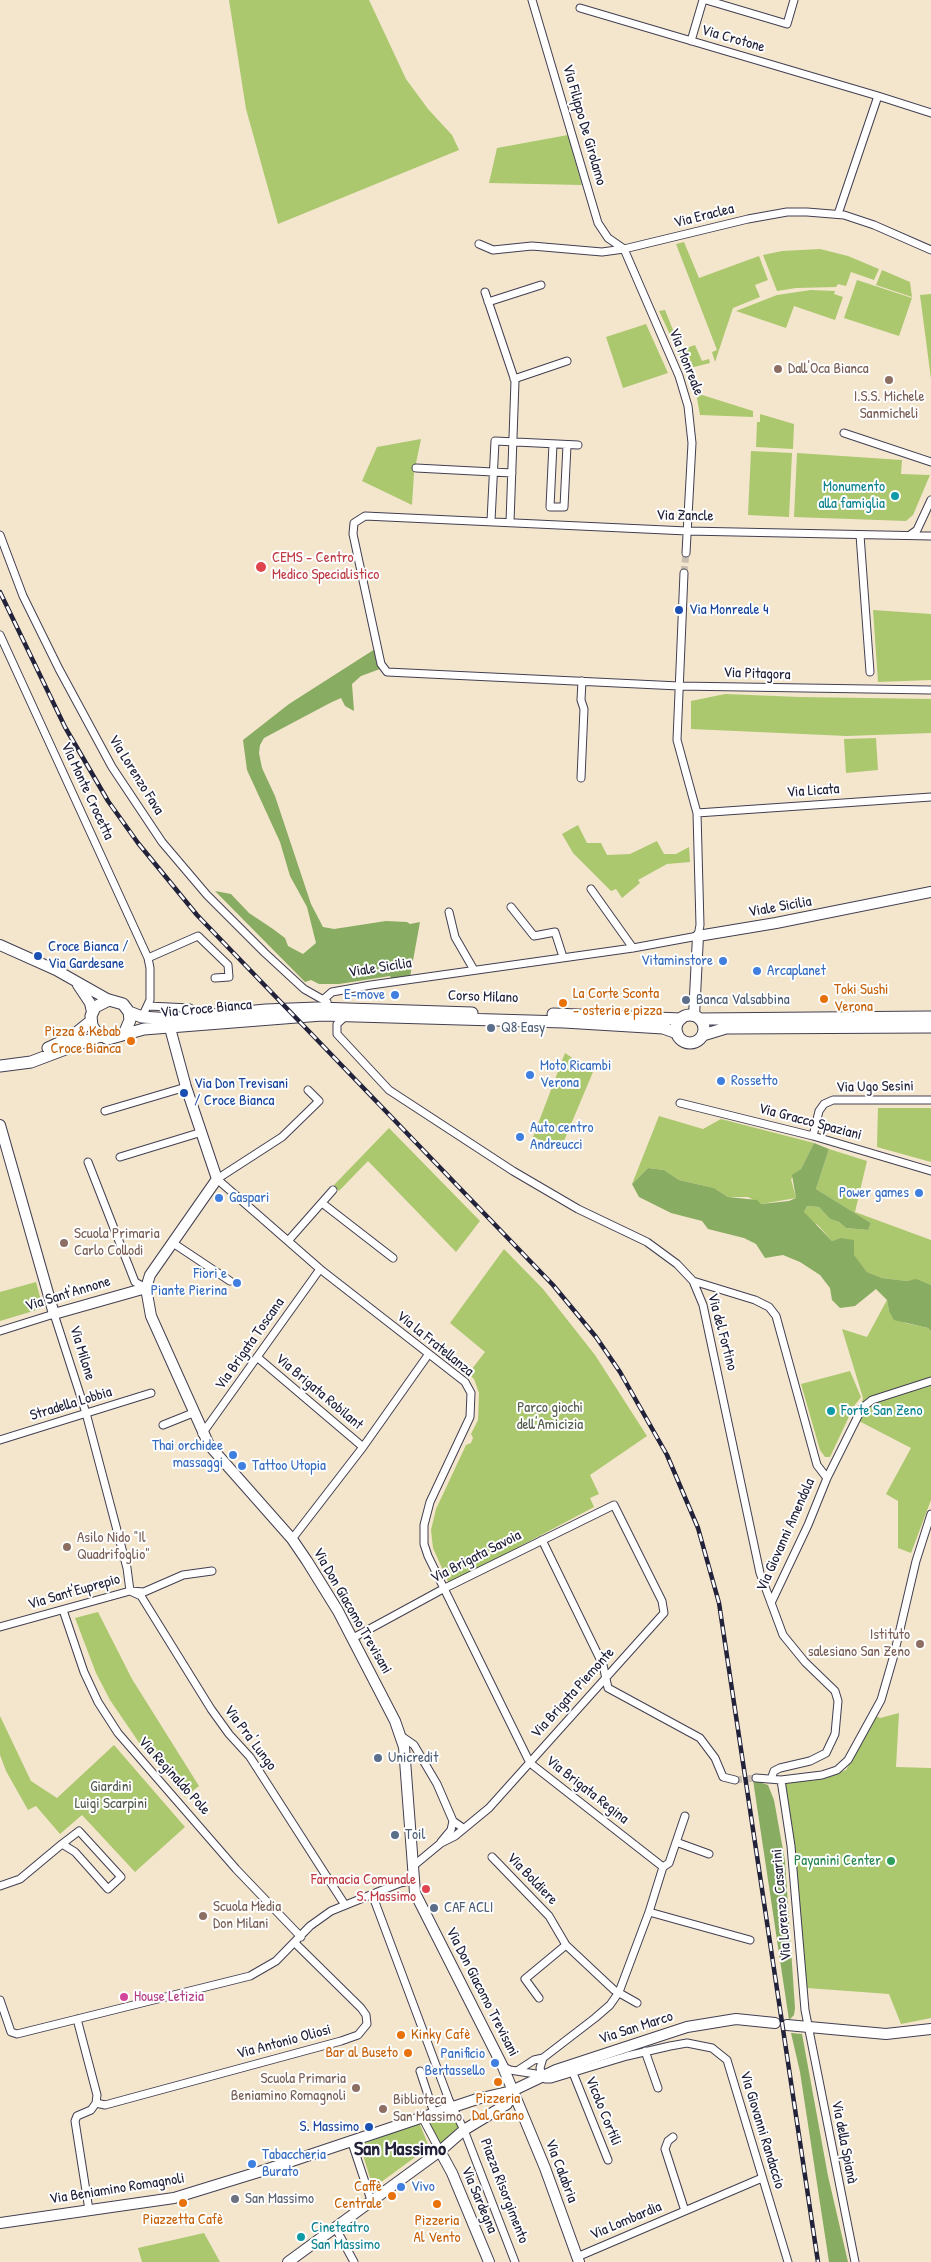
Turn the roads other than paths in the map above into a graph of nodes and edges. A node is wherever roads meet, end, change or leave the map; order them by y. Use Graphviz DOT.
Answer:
graph roads {
  1 [pos="532,0"];
  2 [pos="705,0"];
  3 [pos="794,0"];
  4 [pos="580,8"];
  5 [pos="691,41"];
  6 [pos="878,96"];
  7 [pos="931,113"];
  8 [pos="838,214"];
  9 [pos="479,244"];
  10 [pos="624,249"];
  11 [pos="931,250"];
  12 [pos="541,285"];
  13 [pos="485,292"];
  14 [pos="488,302"];
  15 [pos="567,361"];
  16 [pos="514,379"];
  17 [pos="844,433"];
  18 [pos="513,442"];
  19 [pos="552,444"];
  20 [pos="567,445"];
  21 [pos="578,445"];
  22 [pos="931,462"];
  23 [pos="416,468"];
  24 [pos="494,472"];
  25 [pos="512,473"];
  26 [pos="931,500"];
  27 [pos="926,511"];
  28 [pos="931,517"];
  29 [pos="491,521"];
  30 [pos="510,522"];
  31 [pos="687,530"];
  32 [pos="0,535"];
  33 [pos="860,535"];
  34 [pos="910,535"];
  35 [pos="931,536"];
  36 [pos="686,553"];
  37 [pos="684,573"];
  38 [pos="0,635"];
  39 [pos="387,672"];
  40 [pos="870,672"];
  41 [pos="582,682"];
  42 [pos="679,686"];
  43 [pos="931,690"];
  44 [pos="581,778"];
  45 [pos="931,797"];
  46 [pos="698,813"];
  47 [pos="591,889"];
  48 [pos="931,892"];
  49 [pos="511,907"];
  50 [pos="449,912"];
  51 [pos="698,936"];
  52 [pos="0,945"];
  53 [pos="633,948"];
  54 [pos="563,957"];
  55 [pos="148,958"];
  56 [pos="474,970"];
  57 [pos="215,978"];
  58 [pos="74,981"];
  59 [pos="306,991"];
  60 [pos="324,999"];
  61 [pos="109,1000"];
  62 [pos="148,1006"];
  63 [pos="334,1007"];
  64 [pos="190,1008"];
  65 [pos="306,1008"];
  66 [pos="129,1012"];
  67 [pos="287,1013"];
  68 [pos="92,1016"];
  69 [pos="346,1016"];
  70 [pos="697,1017"];
  71 [pos="931,1017"];
  72 [pos="142,1018"];
  73 [pos="681,1018"];
  74 [pos="931,1027"];
  75 [pos="170,1028"];
  76 [pos="677,1033"];
  77 [pos="124,1034"];
  78 [pos="703,1035"];
  79 [pos="100,1036"];
  80 [pos="0,1065"];
  81 [pos="186,1087"];
  82 [pos="308,1090"];
  83 [pos="931,1100"];
  84 [pos="680,1103"];
  85 [pos="105,1111"];
  86 [pos="0,1125"];
  87 [pos="202,1132"];
  88 [pos="812,1136"];
  89 [pos="120,1157"];
  90 [pos="88,1162"];
  91 [pos="931,1171"];
  92 [pos="217,1179"];
  93 [pos="333,1190"];
  94 [pos="322,1203"];
  95 [pos="288,1241"];
  96 [pos="173,1243"];
  97 [pos="393,1258"];
  98 [pos="320,1269"];
  99 [pos="230,1281"];
  100 [pos="693,1281"];
  101 [pos="146,1288"];
  102 [pos="54,1314"];
  103 [pos="0,1331"];
  104 [pos="428,1355"];
  105 [pos="257,1357"];
  106 [pos="931,1381"];
  107 [pos="151,1394"];
  108 [pos="86,1413"];
  109 [pos="193,1413"];
  110 [pos="162,1426"];
  111 [pos="202,1434"];
  112 [pos="0,1440"];
  113 [pos="363,1447"];
  114 [pos="827,1478"];
  115 [pos="614,1505"];
  116 [pos="931,1514"];
  117 [pos="292,1540"];
  118 [pos="542,1540"];
  119 [pos="212,1571"];
  120 [pos="443,1589"];
  121 [pos="130,1591"];
  122 [pos="771,1603"];
  123 [pos="63,1610"];
  124 [pos="0,1627"];
  125 [pos="353,1638"];
  126 [pos="605,1676"];
  127 [pos="401,1736"];
  128 [pos="530,1763"];
  129 [pos="756,1778"];
  130 [pos="771,1779"];
  131 [pos="736,1780"];
  132 [pos="781,1780"];
  133 [pos="684,1816"];
  134 [pos="453,1821"];
  135 [pos="463,1828"];
  136 [pos="676,1842"];
  137 [pos="440,1843"];
  138 [pos="62,1844"];
  139 [pos="709,1854"];
  140 [pos="492,1858"];
  141 [pos="412,1867"];
  142 [pos="663,1867"];
  143 [pos="413,1880"];
  144 [pos="0,1886"];
  145 [pos="372,1894"];
  146 [pos="345,1905"];
  147 [pos="649,1912"];
  148 [pos="301,1937"];
  149 [pos="750,1940"];
  150 [pos="295,1943"];
  151 [pos="566,1945"];
  152 [pos="619,1992"];
  153 [pos="539,1998"];
  154 [pos="0,2000"];
  155 [pos="637,2003"];
  156 [pos="77,2019"];
  157 [pos="775,2023"];
  158 [pos="787,2025"];
  159 [pos="808,2028"];
  160 [pos="931,2028"];
  161 [pos="645,2051"];
  162 [pos="543,2058"];
  163 [pos="503,2067"];
  164 [pos="420,2071"];
  165 [pos="517,2071"];
  166 [pos="573,2073"];
  167 [pos="542,2075"];
  168 [pos="658,2088"];
  169 [pos="512,2091"];
  170 [pos="96,2103"];
  171 [pos="453,2107"];
  172 [pos="434,2113"];
  173 [pos="422,2117"];
  174 [pos="464,2130"];
  175 [pos="673,2137"];
  176 [pos="351,2140"];
  177 [pos="440,2150"];
  178 [pos="608,2160"];
  179 [pos="762,2178"];
  180 [pos="371,2200"];
  181 [pos="88,2210"];
  182 [pos="685,2211"];
  183 [pos="0,2223"];
  184 [pos="335,2227"];
  185 [pos="578,2260"];
  186 [pos="288,2262"];
  187 [pos="354,2262"];
  188 [pos="490,2262"];
  189 [pos="515,2262"];
  190 [pos="788,2262"];
  191 [pos="855,2262"];
  1 -- 10 [label="street, Via Filippo De Girolamo"];
  2 -- 3 [label="street"];
  2 -- 5 [label="street"];
  4 -- 5 [label="street, Via Crotone"];
  5 -- 6 [label="street, Via Crotone"];
  6 -- 7 [label="street, Via Crotone"];
  6 -- 8 [label="street"];
  8 -- 10 [label="street, Via Eraclea"];
  8 -- 11 [label="street, Via Eraclea"];
  9 -- 10 [label="street, Via Eraclea"];
  10 -- 31 [label="street, Via Monreale"];
  12 -- 14 [label="street"];
  13 -- 14 [label="street"];
  14 -- 16 [label="street"];
  15 -- 16 [label="street"];
  16 -- 18 [label="street"];
  17 -- 22 [label="street"];
  18 -- 19 [label="street"];
  18 -- 24 [label="street"];
  18 -- 25 [label="street"];
  19 -- 20 [label="street"];
  19 -- 20 [label="street"];
  20 -- 21 [label="street"];
  23 -- 24 [label="street"];
  24 -- 25 [label="street"];
  24 -- 29 [label="street"];
  25 -- 30 [label="street"];
  26 -- 27 [label="street"];
  27 -- 28 [label="street"];
  27 -- 34 [label="street"];
  29 -- 30 [label="street, Via Zancle"];
  29 -- 39 [label="street, Via Zancle"];
  30 -- 31 [label="street, Via Zancle"];
  31 -- 33 [label="street, Via Zancle"];
  31 -- 36 [label="street, Via Monreale"];
  32 -- 59 [label="street, Via Lorenzo Fava"];
  33 -- 34 [label="street, Via Zancle"];
  33 -- 40 [label="street"];
  34 -- 35 [label="street, Via Zancle"];
  37 -- 42 [label="street"];
  38 -- 55 [label="street, Via Monte Crocetta"];
  39 -- 41 [label="street, Via Pitagora"];
  41 -- 42 [label="street, Via Pitagora"];
  41 -- 44 [label="street"];
  42 -- 43 [label="street, Via Pitagora"];
  42 -- 46 [label="street"];
  45 -- 46 [label="street, Via Licata"];
  46 -- 51 [label="street"];
  47 -- 53 [label="street"];
  48 -- 51 [label="street, Viale Sicilia"];
  49 -- 54 [label="street"];
  50 -- 56 [label="street"];
  51 -- 53 [label="street, Viale Sicilia"];
  51 -- 70 [label="street"];
  52 -- 58 [label="street"];
  53 -- 54 [label="street, Viale Sicilia"];
  54 -- 56 [label="street, Viale Sicilia"];
  55 -- 57 [label="street"];
  55 -- 62 [label="street, Via Monte Crocetta"];
  56 -- 60 [label="street, Viale Sicilia"];
  58 -- 61 [label="street"];
  58 -- 68 [label="street"];
  59 -- 60 [label="street, Via Lorenzo Fava"];
  59 -- 65 [label="street"];
  60 -- 63 [label="street, Via Lorenzo Fava"];
  61 -- 66 [label="main road, Via Croce Bianca"];
  61 -- 68 [label="main road, Via Croce Bianca"];
  62 -- 64 [label="street, Via Croce Bianca"];
  62 -- 72 [label="street, Via Monte Crocetta"];
  63 -- 65 [label="main road, Corso Milano"];
  63 -- 73 [label="main road, Corso Milano"];
  65 -- 67 [label="main road, Corso Milano"];
  66 -- 72 [label="main road, Via Croce Bianca"];
  66 -- 77 [label="main road"];
  67 -- 69 [label="main road, Corso Milano"];
  67 -- 72 [label="main road, Via Croce Bianca"];
  67 -- 75 [label="main road, Via Croce Bianca"];
  68 -- 79 [label="main road"];
  68 -- 80 [label="main road, Via Croce Bianca"];
  69 -- 76 [label="main road, Corso Milano"];
  69 -- 100 [label="street, Via del Fortino"];
  70 -- 71 [label="main road"];
  70 -- 73 [label="main road"];
  70 -- 78 [label="main road"];
  73 -- 76 [label="main road"];
  74 -- 78 [label="main road"];
  75 -- 77 [label="main road, Via Croce Bianca"];
  75 -- 81 [label="street"];
  76 -- 78 [label="main road"];
  77 -- 79 [label="main road, Via Croce Bianca"];
  79 -- 80 [label="main road, Via Croce Bianca"];
  81 -- 85 [label="street"];
  81 -- 87 [label="street"];
  82 -- 92 [label="street"];
  83 -- 88 [label="street, Via Ugo Sesini"];
  84 -- 88 [label="street, Via Gracco Spaziani"];
  86 -- 102 [label="street, Via Milone"];
  87 -- 89 [label="street"];
  87 -- 92 [label="street"];
  88 -- 91 [label="street, Via Gracco Spaziani"];
  90 -- 101 [label="street"];
  92 -- 95 [label="street, Via la Fratellanza"];
  92 -- 96 [label="street"];
  93 -- 94 [label="street"];
  94 -- 95 [label="street"];
  94 -- 97 [label="street"];
  95 -- 98 [label="street, Via la Fratellanza"];
  96 -- 99 [label="street"];
  96 -- 101 [label="street"];
  98 -- 104 [label="street, Via la Fratellanza"];
  98 -- 105 [label="street, Via Brigata Toscana"];
  100 -- 114 [label="street, Via Giovanni Amendola"];
  100 -- 122 [label="street, Via del Fortino"];
  101 -- 102 [label="street, Via Sant'Annone"];
  101 -- 109 [label="street, Via Don Giacomo Trevisani"];
  102 -- 103 [label="street, Via Sant'Annone"];
  102 -- 108 [label="street, Via Milone"];
  104 -- 113 [label="street, Via Brigata Robilant"];
  104 -- 120 [label="street, Via la Fratellanza"];
  105 -- 111 [label="street, Via Brigata Toscana"];
  105 -- 113 [label="street, Via Brigata Robilant"];
  106 -- 114 [label="street, Via Giovanni Amendola"];
  107 -- 108 [label="street, Stradella Lobbia"];
  108 -- 112 [label="street, Stradella Lobbia"];
  108 -- 121 [label="street, Via Milone"];
  109 -- 110 [label="street"];
  109 -- 111 [label="street, Via Don Giacomo Trevisani"];
  111 -- 117 [label="street, Via Don Giacomo Trevisani"];
  113 -- 117 [label="street, Via Brigata Robilant"];
  114 -- 122 [label="street, Via Giovanni Amendola"];
  115 -- 118 [label="street, Via Brigata Savoia"];
  115 -- 126 [label="street, Via Brigata Piemonte"];
  116 -- 132 [label="street"];
  117 -- 125 [label="street, Via Don Giacomo Trevisani"];
  118 -- 120 [label="street, Via Brigata Savoia"];
  118 -- 126 [label="street"];
  119 -- 121 [label="street, Via Sant'Euprepio"];
  120 -- 125 [label="street, Via Brigata Savoia"];
  120 -- 128 [label="street, Via Brigata Regina"];
  121 -- 123 [label="street, Via Sant'Euprepio"];
  121 -- 146 [label="street, Via Pra' Lungo"];
  122 -- 130 [label="street, Via del Fortino"];
  123 -- 124 [label="street, Via Sant'Euprepio"];
  123 -- 148 [label="street, Via Reginaldo Pole"];
  125 -- 127 [label="street, Via Don Giacomo Trevisani"];
  126 -- 128 [label="street, Via Brigata Piemonte"];
  126 -- 131 [label="street"];
  127 -- 134 [label="street, Via Don Giacomo Trevisani"];
  127 -- 141 [label="street, Via Don Giacomo Trevisani"];
  128 -- 135 [label="street, Via Brigata Piemonte"];
  128 -- 142 [label="street, Via Brigata Regina"];
  129 -- 130 [label="street"];
  130 -- 132 [label="street"];
  132 -- 159 [label="street, Via Lorenzo Casarini"];
  133 -- 136 [label="street"];
  134 -- 135 [label="street"];
  134 -- 137 [label="street"];
  135 -- 137 [label="street, Via Brigata Piemonte"];
  136 -- 139 [label="street"];
  136 -- 142 [label="street"];
  137 -- 141 [label="street, Via Brigata Piemonte"];
  138 -- 138 [label="street"];
  138 -- 144 [label="street"];
  140 -- 151 [label="street, Via Boldiere"];
  141 -- 143 [label="street, Via Don Giacomo Trevisani"];
  142 -- 147 [label="street"];
  143 -- 145 [label="street"];
  143 -- 163 [label="street, Via Don Giacomo Trevisani"];
  145 -- 146 [label="street"];
  145 -- 171 [label="street, Piazza Risorgimento"];
  146 -- 148 [label="street"];
  147 -- 149 [label="street"];
  147 -- 152 [label="street"];
  148 -- 150 [label="street"];
  150 -- 156 [label="street"];
  150 -- 170 [label="street, Via Antonio Oliosi"];
  151 -- 152 [label="street, Via Boldiere"];
  151 -- 153 [label="street"];
  152 -- 155 [label="street"];
  152 -- 162 [label="street"];
  154 -- 156 [label="street"];
  156 -- 170 [label="street"];
  157 -- 167 [label="street, Via San Marco"];
  158 -- 159 [label="street"];
  159 -- 160 [label="street"];
  159 -- 191 [label="street, Via della Spianà"];
  161 -- 166 [label="street, Via Giovanni Randaccio"];
  161 -- 168 [label="street"];
  161 -- 179 [label="street, Via Giovanni Randaccio"];
  162 -- 165 [label="street"];
  162 -- 167 [label="street"];
  163 -- 165 [label="street"];
  163 -- 169 [label="street, Via Don Giacomo Trevisani"];
  164 -- 172 [label="street"];
  165 -- 167 [label="street"];
  166 -- 167 [label="street, Via Giovanni Randaccio"];
  166 -- 178 [label="street, Vicolo Cortili"];
  167 -- 169 [label="street, Via San Marco"];
  169 -- 171 [label="street"];
  169 -- 174 [label="street, Piazza Risorgimento"];
  169 -- 185 [label="street, Via Calabria"];
  170 -- 181 [label="street"];
  171 -- 172 [label="street"];
  171 -- 174 [label="street, Piazza Risorgimento"];
  172 -- 173 [label="street"];
  173 -- 176 [label="street"];
  173 -- 177 [label="street"];
  174 -- 177 [label="street, Piazza Risorgimento"];
  174 -- 189 [label="street, Piazza Risorgimento"];
  175 -- 182 [label="street, Via Lombardia"];
  176 -- 180 [label="street"];
  176 -- 181 [label="street, Via Beniamino Romagnoli"];
  177 -- 180 [label="street, Piazza Risorgimento"];
  177 -- 188 [label="street, Via Sardegna"];
  179 -- 182 [label="street, Via Lombardia"];
  179 -- 190 [label="street, Via Giovanni Randaccio"];
  180 -- 184 [label="street, Piazza Risorgimento"];
  181 -- 183 [label="street, Via Beniamino Romagnoli"];
  182 -- 185 [label="street, Via Lombardia"];
  184 -- 186 [label="street, Piazza Risorgimento"];
  184 -- 187 [label="street"];
}
